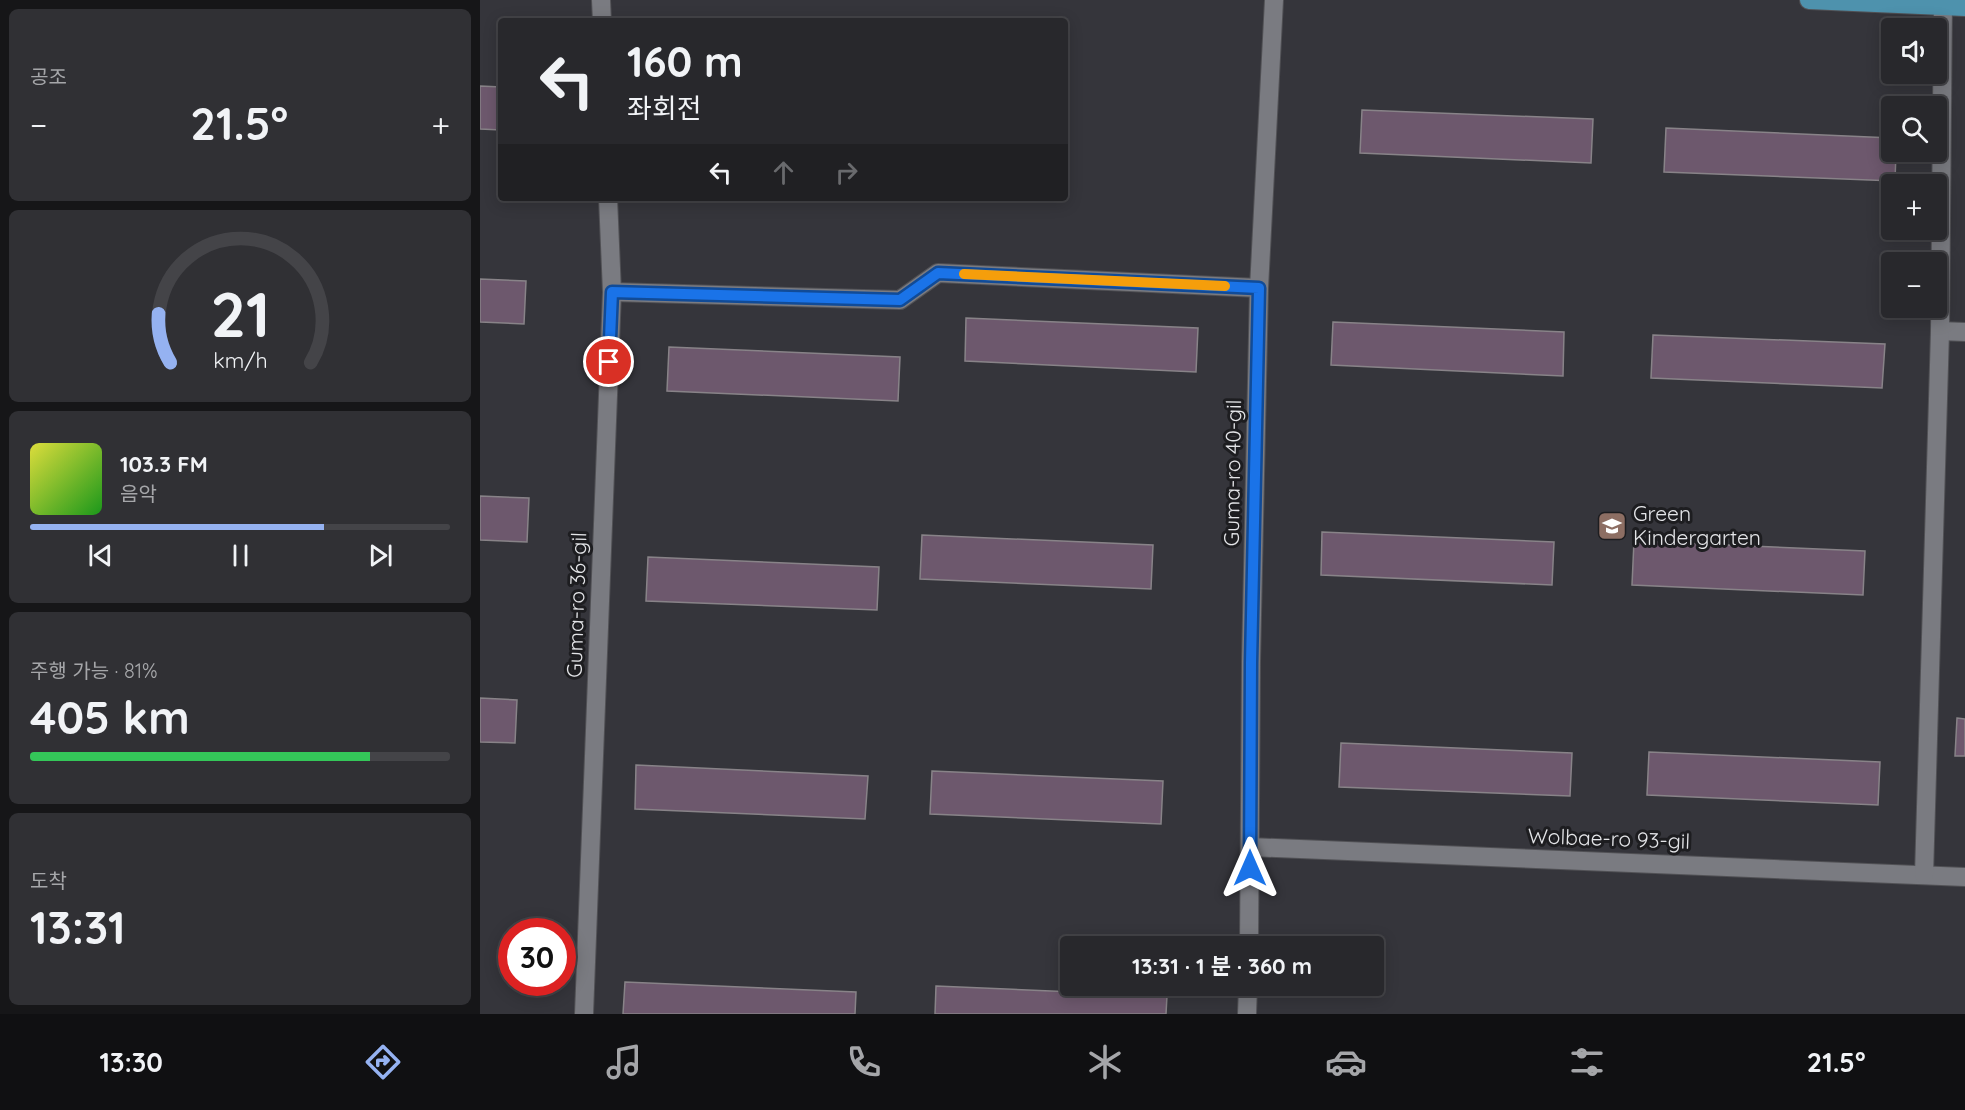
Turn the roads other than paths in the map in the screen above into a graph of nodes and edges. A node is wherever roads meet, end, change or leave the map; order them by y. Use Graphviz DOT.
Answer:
graph roads {
  1 [pos="601,0"];
  2 [pos="1274,0"];
  3 [pos="1809,0"];
  4 [pos="1943,3"];
  5 [pos="1965,7"];
  6 [pos="602,18"];
  7 [pos="608,201"];
  8 [pos="1259,288"];
  9 [pos="612,292"];
  10 [pos="1940,331"];
  11 [pos="1965,332"];
  12 [pos="1250,847"];
  13 [pos="1924,875"];
  14 [pos="1965,877"];
  15 [pos="1249,936"];
  16 [pos="1248,996"];
  17 [pos="584,1014"];
  18 [pos="1247,1014"];
  1 -- 6 [label="street"];
  2 -- 8 [label="street, Guma-ro 40-gil"];
  3 -- 4 [label="main road"];
  4 -- 5 [label="main road"];
  4 -- 10 [label="street"];
  7 -- 9 [label="street, Guma-ro 36-gil"];
  8 -- 9 [label="street"];
  8 -- 12 [label="street, Guma-ro 40-gil"];
  9 -- 17 [label="street, Guma-ro 36-gil"];
  10 -- 11 [label="street"];
  10 -- 13 [label="street"];
  12 -- 13 [label="street, Wolbae-ro 93-gil"];
  12 -- 15 [label="street, Guma-ro 40-gil"];
  13 -- 14 [label="street, Wolbae-ro 93-gil"];
  16 -- 18 [label="street"];
}
